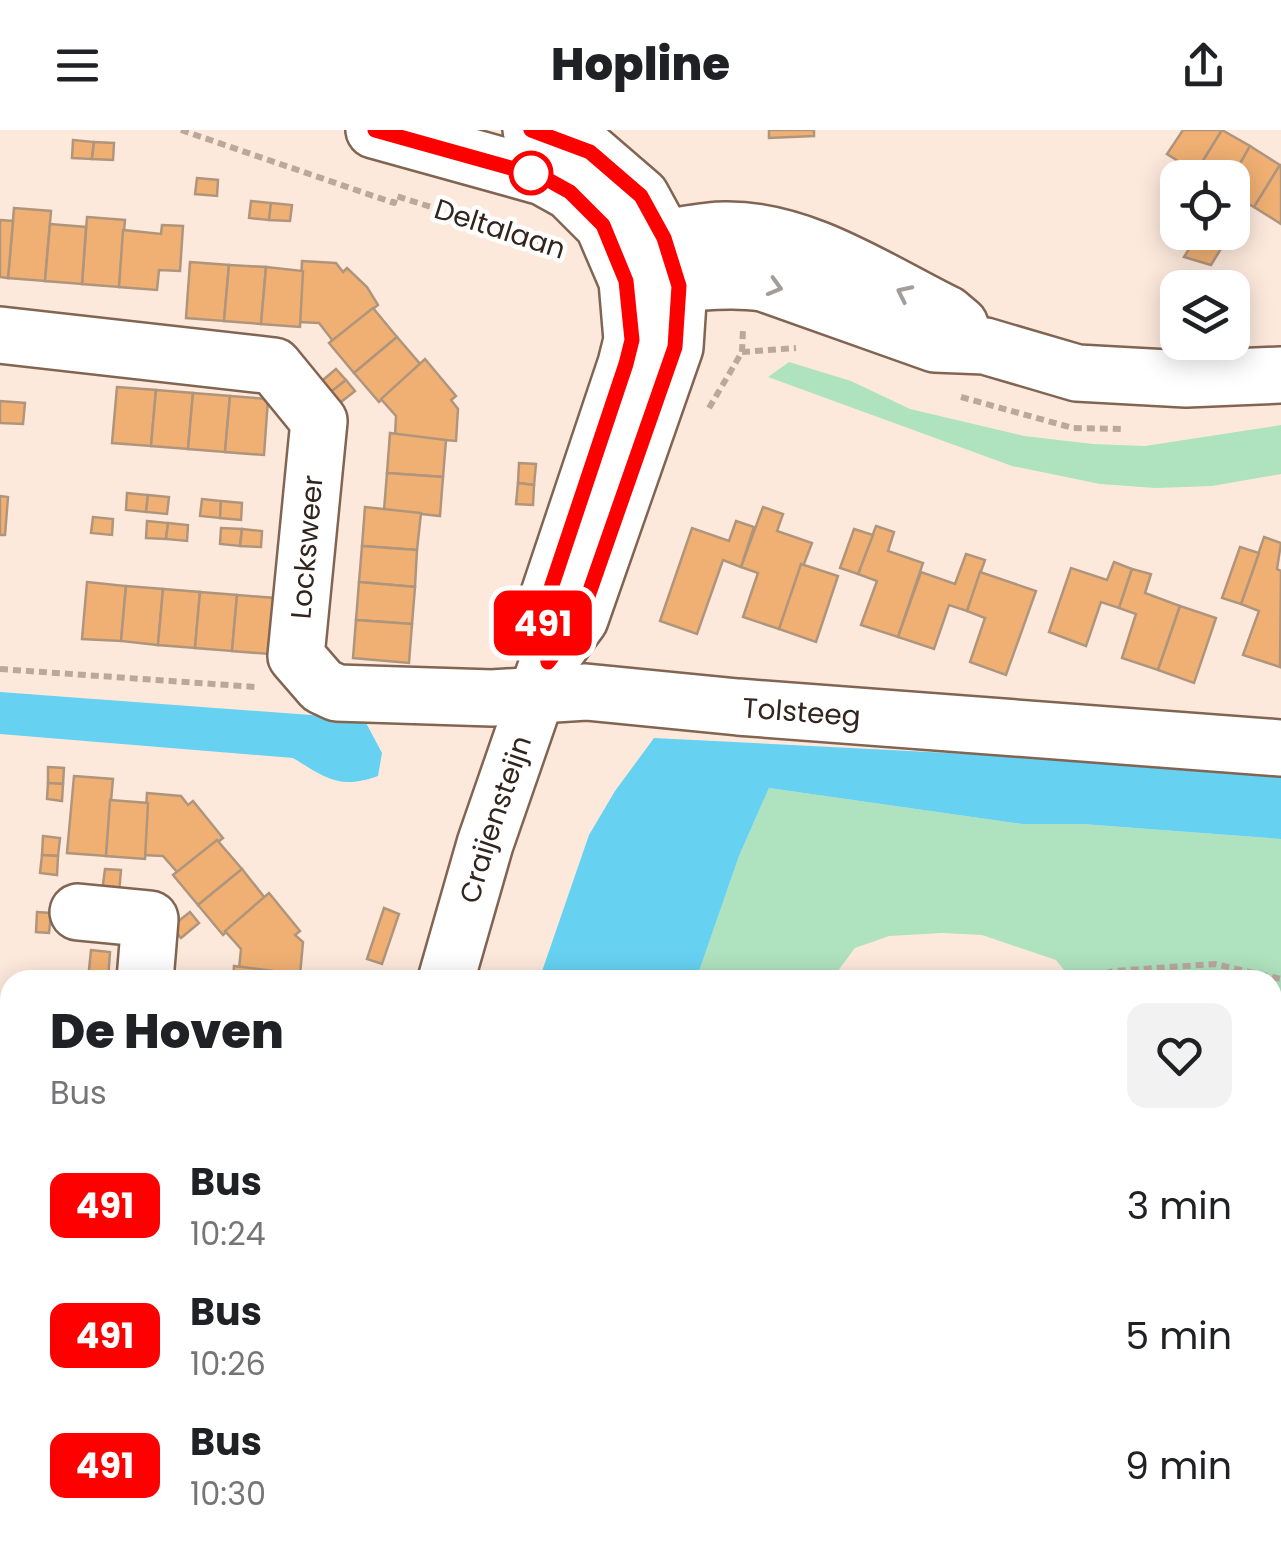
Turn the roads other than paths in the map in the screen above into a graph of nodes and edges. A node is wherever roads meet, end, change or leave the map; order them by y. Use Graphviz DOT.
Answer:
graph roads {
  1 [pos="374,130"];
  2 [pos="531,130"];
  3 [pos="656,268"];
  4 [pos="0,335"];
  5 [pos="1281,375"];
  6 [pos="542,679"];
  7 [pos="322,686"];
  8 [pos="1281,748"];
  9 [pos="78,912"];
  10 [pos="146,970"];
  11 [pos="449,970"];
  1 -- 3 [label="street, Deltalaan"];
  2 -- 3 [label="street"];
  3 -- 5 [label="street"];
  3 -- 6 [label="street, Craijensteijn"];
  4 -- 7 [label="street, Locksweer"];
  6 -- 7 [label="street, Tolsteeg"];
  6 -- 8 [label="street, Tolsteeg"];
  6 -- 11 [label="street, Craijensteijn"];
  9 -- 10 [label="street"];
}
